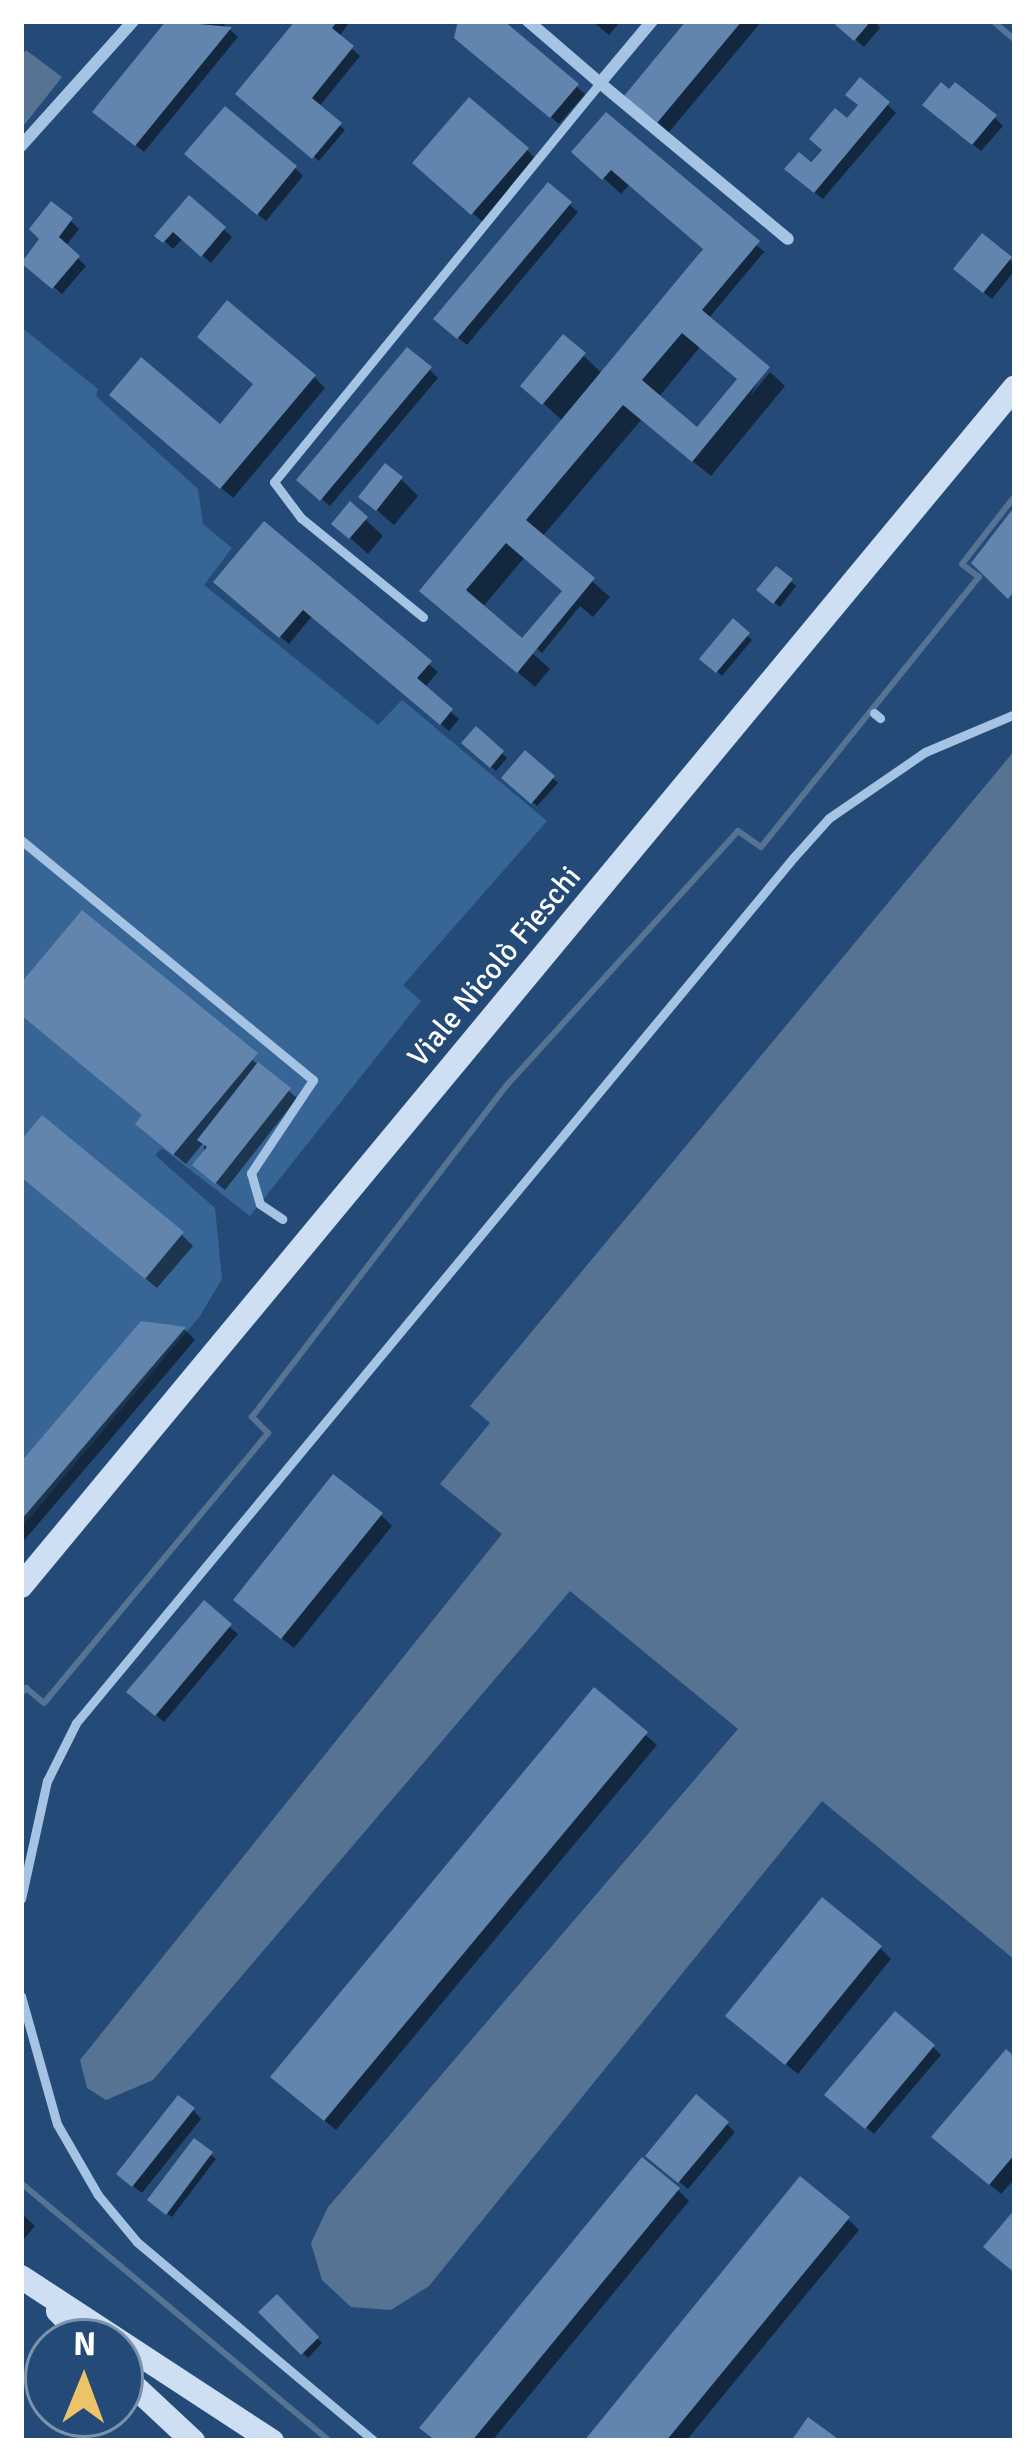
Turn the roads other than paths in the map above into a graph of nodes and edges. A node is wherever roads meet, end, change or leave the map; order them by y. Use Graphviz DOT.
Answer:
graph roads {
  1 [pos="133,21"];
  2 [pos="528,21"];
  3 [pos="652,21"];
  4 [pos="600,83"];
  5 [pos="21,146"];
  6 [pos="788,239"];
  7 [pos="1015,387"];
  8 [pos="424,617"];
  9 [pos="1015,714"];
  10 [pos="21,840"];
  11 [pos="282,1219"];
  12 [pos="21,1586"];
  13 [pos="21,1899"];
  14 [pos="21,1996"];
  15 [pos="26,2280"];
  16 [pos="65,2318"];
  17 [pos="144,2395"];
  18 [pos="193,2441"];
  19 [pos="272,2441"];
  20 [pos="374,2441"];
  1 -- 5 [label="street"];
  2 -- 4 [label="street"];
  3 -- 4 [label="street"];
  4 -- 6 [label="street"];
  4 -- 8 [label="lane"];
  7 -- 12 [label="main road, Viale Nicolò Fieschi"];
  9 -- 13 [label="lane"];
  10 -- 11 [label="lane"];
  14 -- 20 [label="lane"];
  15 -- 16 [label="main road"];
  15 -- 19 [label="main road"];
  17 -- 18 [label="main road"];
}
